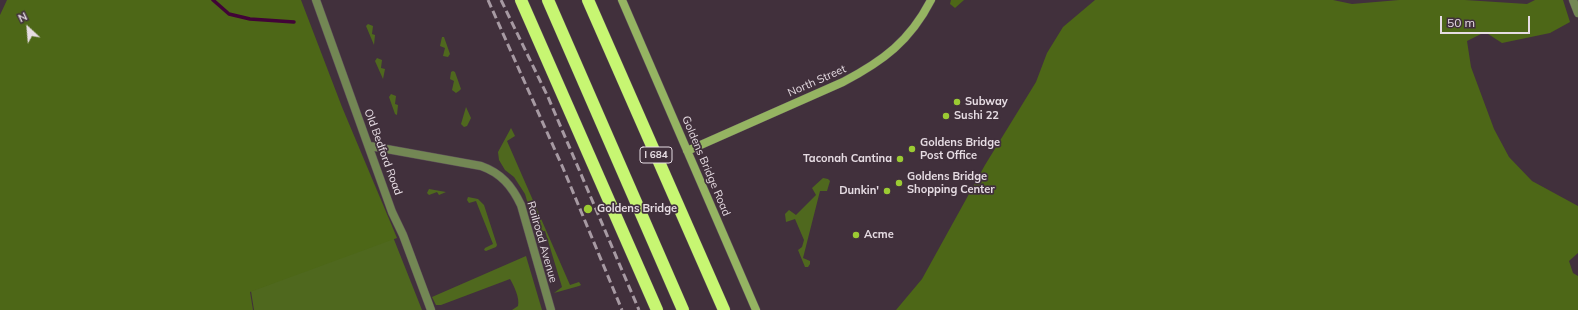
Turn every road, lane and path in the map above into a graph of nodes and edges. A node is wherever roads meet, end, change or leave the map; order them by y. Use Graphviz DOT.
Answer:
graph roads {
  1 [pos="316,0"];
  2 [pos="521,0"];
  3 [pos="548,0"];
  4 [pos="588,0"];
  5 [pos="622,0"];
  6 [pos="931,0"];
  7 [pos="1573,0"];
  8 [pos="1578,13"];
  9 [pos="370,146"];
  10 [pos="687,151"];
  11 [pos="431,310"];
  12 [pos="551,310"];
  13 [pos="657,310"];
  14 [pos="683,310"];
  15 [pos="724,310"];
  16 [pos="756,310"];
  1 -- 9 [label="street, Old Bedford Road"];
  2 -- 13 [label="highway"];
  3 -- 14 [label="highway"];
  4 -- 15 [label="highway, I 684"];
  5 -- 10 [label="main road, Goldens Bridge Road"];
  6 -- 10 [label="main road, North Street"];
  7 -- 8 [label="street"];
  9 -- 11 [label="street, Old Bedford Road"];
  9 -- 12 [label="street, Railroad Avenue"];
  10 -- 16 [label="main road, Goldens Bridge Road"];
}
